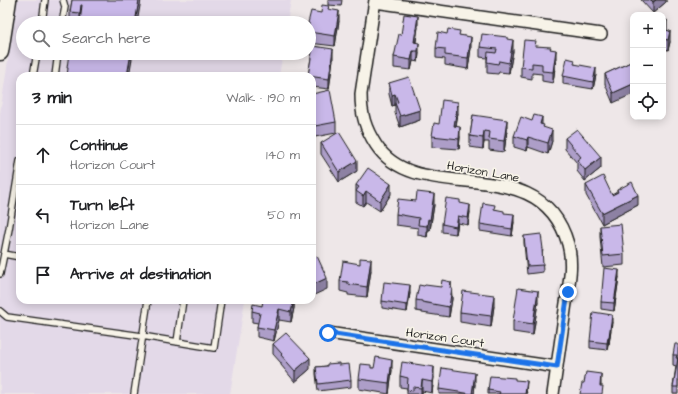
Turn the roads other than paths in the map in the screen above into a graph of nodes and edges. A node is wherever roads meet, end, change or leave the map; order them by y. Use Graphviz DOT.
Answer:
graph roads {
  1 [pos="8,0"];
  2 [pos="45,0"];
  3 [pos="63,0"];
  4 [pos="375,1"];
  5 [pos="43,16"];
  6 [pos="63,16"];
  7 [pos="601,34"];
  8 [pos="0,52"];
  9 [pos="36,60"];
  10 [pos="57,60"];
  11 [pos="34,72"];
  12 [pos="56,72"];
  13 [pos="16,186"];
  14 [pos="4,254"];
  15 [pos="16,256"];
  16 [pos="0,274"];
  17 [pos="147,304"];
  18 [pos="182,304"];
  19 [pos="220,304"];
  20 [pos="0,311"];
  21 [pos="328,333"];
  22 [pos="142,336"];
  23 [pos="177,342"];
  24 [pos="557,367"];
  25 [pos="134,394"];
  26 [pos="553,394"];
  1 -- 8 [label="street"];
  2 -- 5 [label="lane"];
  3 -- 6 [label="lane"];
  4 -- 7 [label="street"];
  4 -- 24 [label="street, Horizon Lane"];
  9 -- 11 [label="lane"];
  10 -- 12 [label="lane"];
  13 -- 14 [label="lane"];
  14 -- 15 [label="lane"];
  14 -- 16 [label="lane"];
  17 -- 22 [label="lane"];
  18 -- 23 [label="lane"];
  19 -- 23 [label="lane"];
  20 -- 22 [label="lane"];
  21 -- 24 [label="street, Horizon Court"];
  22 -- 23 [label="lane"];
  22 -- 25 [label="lane"];
  24 -- 26 [label="street, Horizon Lane"];
}
